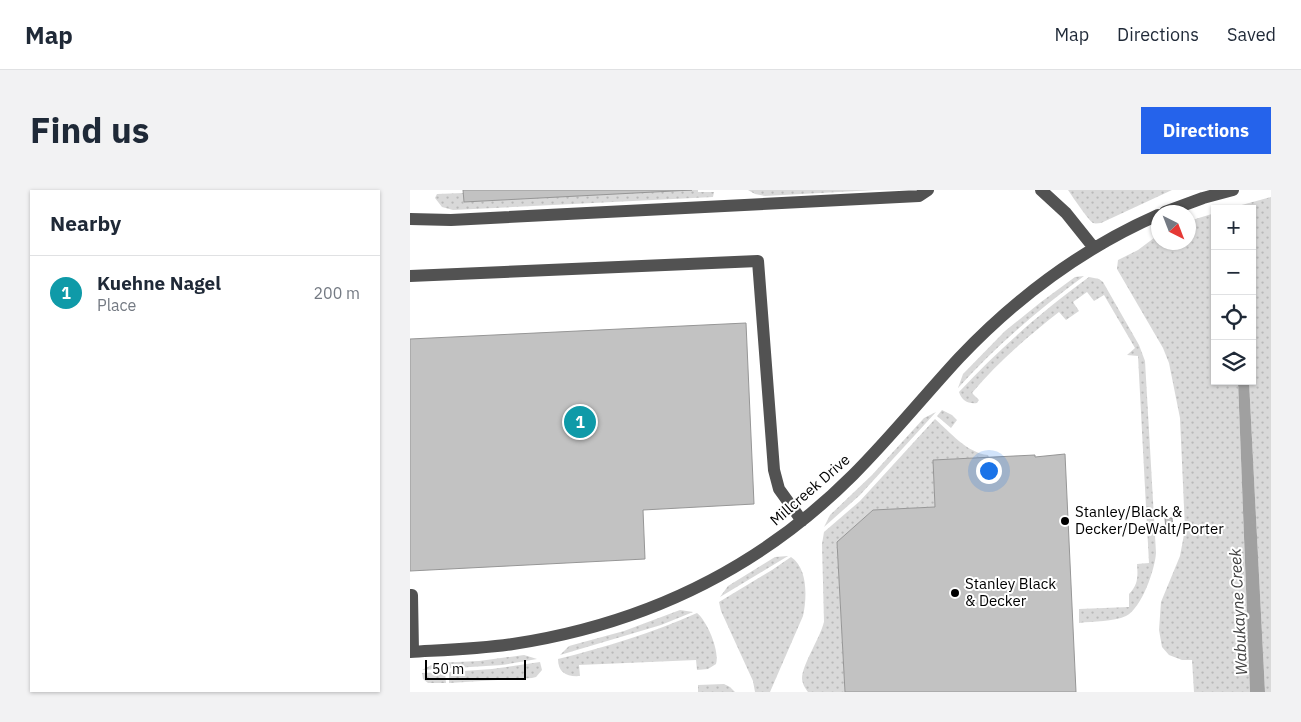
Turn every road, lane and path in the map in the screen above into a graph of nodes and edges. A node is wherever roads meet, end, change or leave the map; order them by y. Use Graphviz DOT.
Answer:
graph roads {
  1 [pos="928,190"];
  2 [pos="1042,190"];
  3 [pos="1233,190"];
  4 [pos="1184,205"];
  5 [pos="1151,218"];
  6 [pos="410,219"];
  7 [pos="1094,248"];
  8 [pos="410,276"];
  9 [pos="802,521"];
  10 [pos="410,595"];
  11 [pos="411,652"];
  1 -- 6 [label="street"];
  2 -- 7 [label="street"];
  3 -- 4 [label="street"];
  5 -- 7 [label="street, Millcreek Drive"];
  7 -- 9 [label="street, Millcreek Drive"];
  8 -- 9 [label="street"];
  9 -- 11 [label="street, Millcreek Drive"];
  10 -- 11 [label="street"];
}
